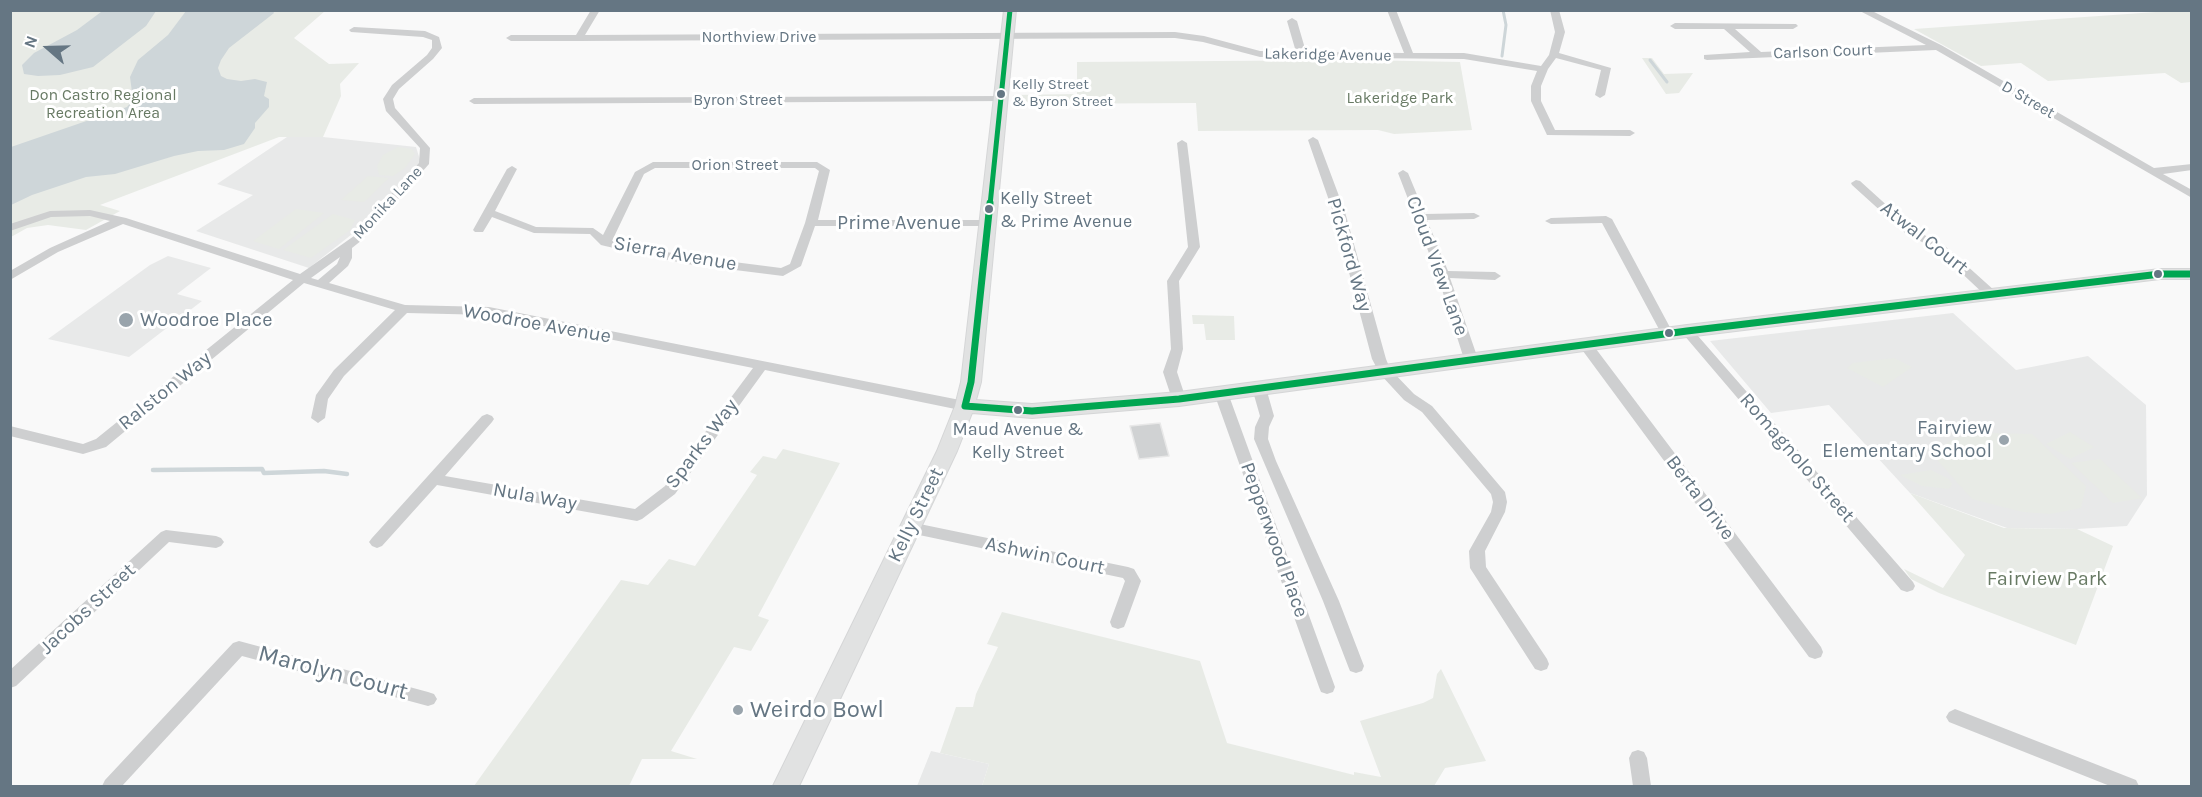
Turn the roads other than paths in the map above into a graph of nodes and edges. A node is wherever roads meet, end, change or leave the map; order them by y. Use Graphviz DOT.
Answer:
graph roads {
  1 [pos="596,10"];
  2 [pos="1010,10"];
  3 [pos="1391,10"];
  4 [pos="1554,10"];
  5 [pos="1862,10"];
  6 [pos="1292,21"];
  7 [pos="1675,26"];
  8 [pos="1726,26"];
  9 [pos="1793,26"];
  10 [pos="354,30"];
  11 [pos="1007,36"];
  12 [pos="511,38"];
  13 [pos="579,38"];
  14 [pos="1938,47"];
  15 [pos="1758,54"];
  16 [pos="1302,55"];
  17 [pos="1554,55"];
  18 [pos="1410,56"];
  19 [pos="1707,57"];
  20 [pos="1543,69"];
  21 [pos="1600,95"];
  22 [pos="1001,99"];
  23 [pos="474,101"];
  24 [pos="1630,133"];
  25 [pos="1313,140"];
  26 [pos="1182,143"];
  27 [pos="2192,167"];
  28 [pos="512,169"];
  29 [pos="2152,172"];
  30 [pos="1403,173"];
  31 [pos="1856,183"];
  32 [pos="2192,195"];
  33 [pos="488,213"];
  34 [pos="1473,216"];
  35 [pos="1422,217"];
  36 [pos="122,220"];
  37 [pos="1551,221"];
  38 [pos="811,223"];
  39 [pos="987,223"];
  40 [pos="10,228"];
  41 [pos="479,231"];
  42 [pos="605,243"];
  43 [pos="346,247"];
  44 [pos="1443,274"];
  45 [pos="2192,274"];
  46 [pos="10,276"];
  47 [pos="1495,276"];
  48 [pos="302,279"];
  49 [pos="320,284"];
  50 [pos="1991,294"];
  51 [pos="404,309"];
  52 [pos="1687,331"];
  53 [pos="1667,333"];
  54 [pos="1585,344"];
  55 [pos="1471,359"];
  56 [pos="760,366"];
  57 [pos="1385,371"];
  58 [pos="1259,388"];
  59 [pos="1221,393"];
  60 [pos="1179,399"];
  61 [pos="965,406"];
  62 [pos="318,418"];
  63 [pos="487,419"];
  64 [pos="10,431"];
  65 [pos="433,479"];
  66 [pos="638,515"];
  67 [pos="910,528"];
  68 [pos="216,542"];
  69 [pos="377,542"];
  70 [pos="1907,586"];
  71 [pos="1118,622"];
  72 [pos="1815,652"];
  73 [pos="1541,664"];
  74 [pos="1356,666"];
  75 [pos="10,681"];
  76 [pos="1327,687"];
  77 [pos="428,699"];
  78 [pos="1955,717"];
  79 [pos="1638,758"];
  80 [pos="111,786"];
  81 [pos="786,786"];
  82 [pos="1642,786"];
  83 [pos="2130,786"];
  1 -- 13 [label="street"];
  2 -- 11 [label="street, Kelly Street"];
  3 -- 18 [label="street"];
  4 -- 17 [label="street"];
  5 -- 14 [label="street, D Street"];
  6 -- 16 [label="street"];
  7 -- 8 [label="street"];
  8 -- 9 [label="street"];
  8 -- 15 [label="street"];
  10 -- 43 [label="street, Monika Lane"];
  11 -- 13 [label="street, Northview Drive"];
  11 -- 16 [label="street, Lakeridge Avenue"];
  11 -- 22 [label="street, Kelly Street"];
  12 -- 13 [label="street, Northview Drive"];
  14 -- 15 [label="street, Carlson Court"];
  14 -- 29 [label="street, D Street"];
  15 -- 19 [label="street, Carlson Court"];
  16 -- 18 [label="street, Lakeridge Avenue"];
  17 -- 20 [label="street"];
  17 -- 21 [label="street"];
  18 -- 20 [label="street, Lakeridge Avenue"];
  20 -- 24 [label="street"];
  22 -- 23 [label="street, Byron Street"];
  22 -- 39 [label="street, Kelly Street"];
  25 -- 57 [label="street, Pickford Way"];
  26 -- 60 [label="street"];
  27 -- 29 [label="street"];
  28 -- 33 [label="street"];
  29 -- 32 [label="street, D Street"];
  30 -- 35 [label="street, Cloud View Lane"];
  31 -- 50 [label="street, Atwal Court"];
  33 -- 41 [label="street"];
  33 -- 42 [label="street, Sierra Avenue"];
  34 -- 35 [label="street"];
  35 -- 44 [label="street, Cloud View Lane"];
  36 -- 40 [label="street, Woodroe Avenue"];
  36 -- 46 [label="street"];
  36 -- 48 [label="street, Woodroe Avenue"];
  37 -- 53 [label="street"];
  38 -- 39 [label="street, Prime Avenue"];
  38 -- 42 [label="street, Sierra Avenue"];
  38 -- 42 [label="street, Orion Street"];
  39 -- 61 [label="street, Kelly Street"];
  43 -- 48 [label="street, Monika Lane"];
  43 -- 49 [label="street, Monika Lane"];
  44 -- 47 [label="street"];
  44 -- 55 [label="street, Cloud View Lane"];
  45 -- 50 [label="street"];
  48 -- 49 [label="street, Woodroe Avenue"];
  48 -- 64 [label="street, Ralston Way"];
  49 -- 51 [label="street, Woodroe Avenue"];
  50 -- 52 [label="street"];
  51 -- 56 [label="street, Woodroe Avenue"];
  51 -- 62 [label="street"];
  52 -- 53 [label="street"];
  52 -- 70 [label="street, Romagnolo Street"];
  53 -- 54 [label="street"];
  54 -- 55 [label="street"];
  54 -- 72 [label="street, Berta Drive"];
  55 -- 57 [label="street"];
  56 -- 61 [label="street, Woodroe Avenue"];
  56 -- 66 [label="street, Sparks Way"];
  57 -- 58 [label="street"];
  57 -- 73 [label="street"];
  58 -- 59 [label="street"];
  58 -- 74 [label="street"];
  59 -- 60 [label="street"];
  59 -- 76 [label="street, Pepperwood Place"];
  60 -- 61 [label="street"];
  61 -- 67 [label="street, Kelly Street"];
  63 -- 65 [label="street"];
  65 -- 66 [label="street, Nula Way"];
  65 -- 69 [label="street"];
  67 -- 71 [label="street, Ashwin Court"];
  67 -- 81 [label="street, Kelly Street"];
  68 -- 75 [label="street, Jacobs Street"];
  77 -- 80 [label="street, Marolyn Court"];
  78 -- 83 [label="street"];
  79 -- 82 [label="street"];
}
